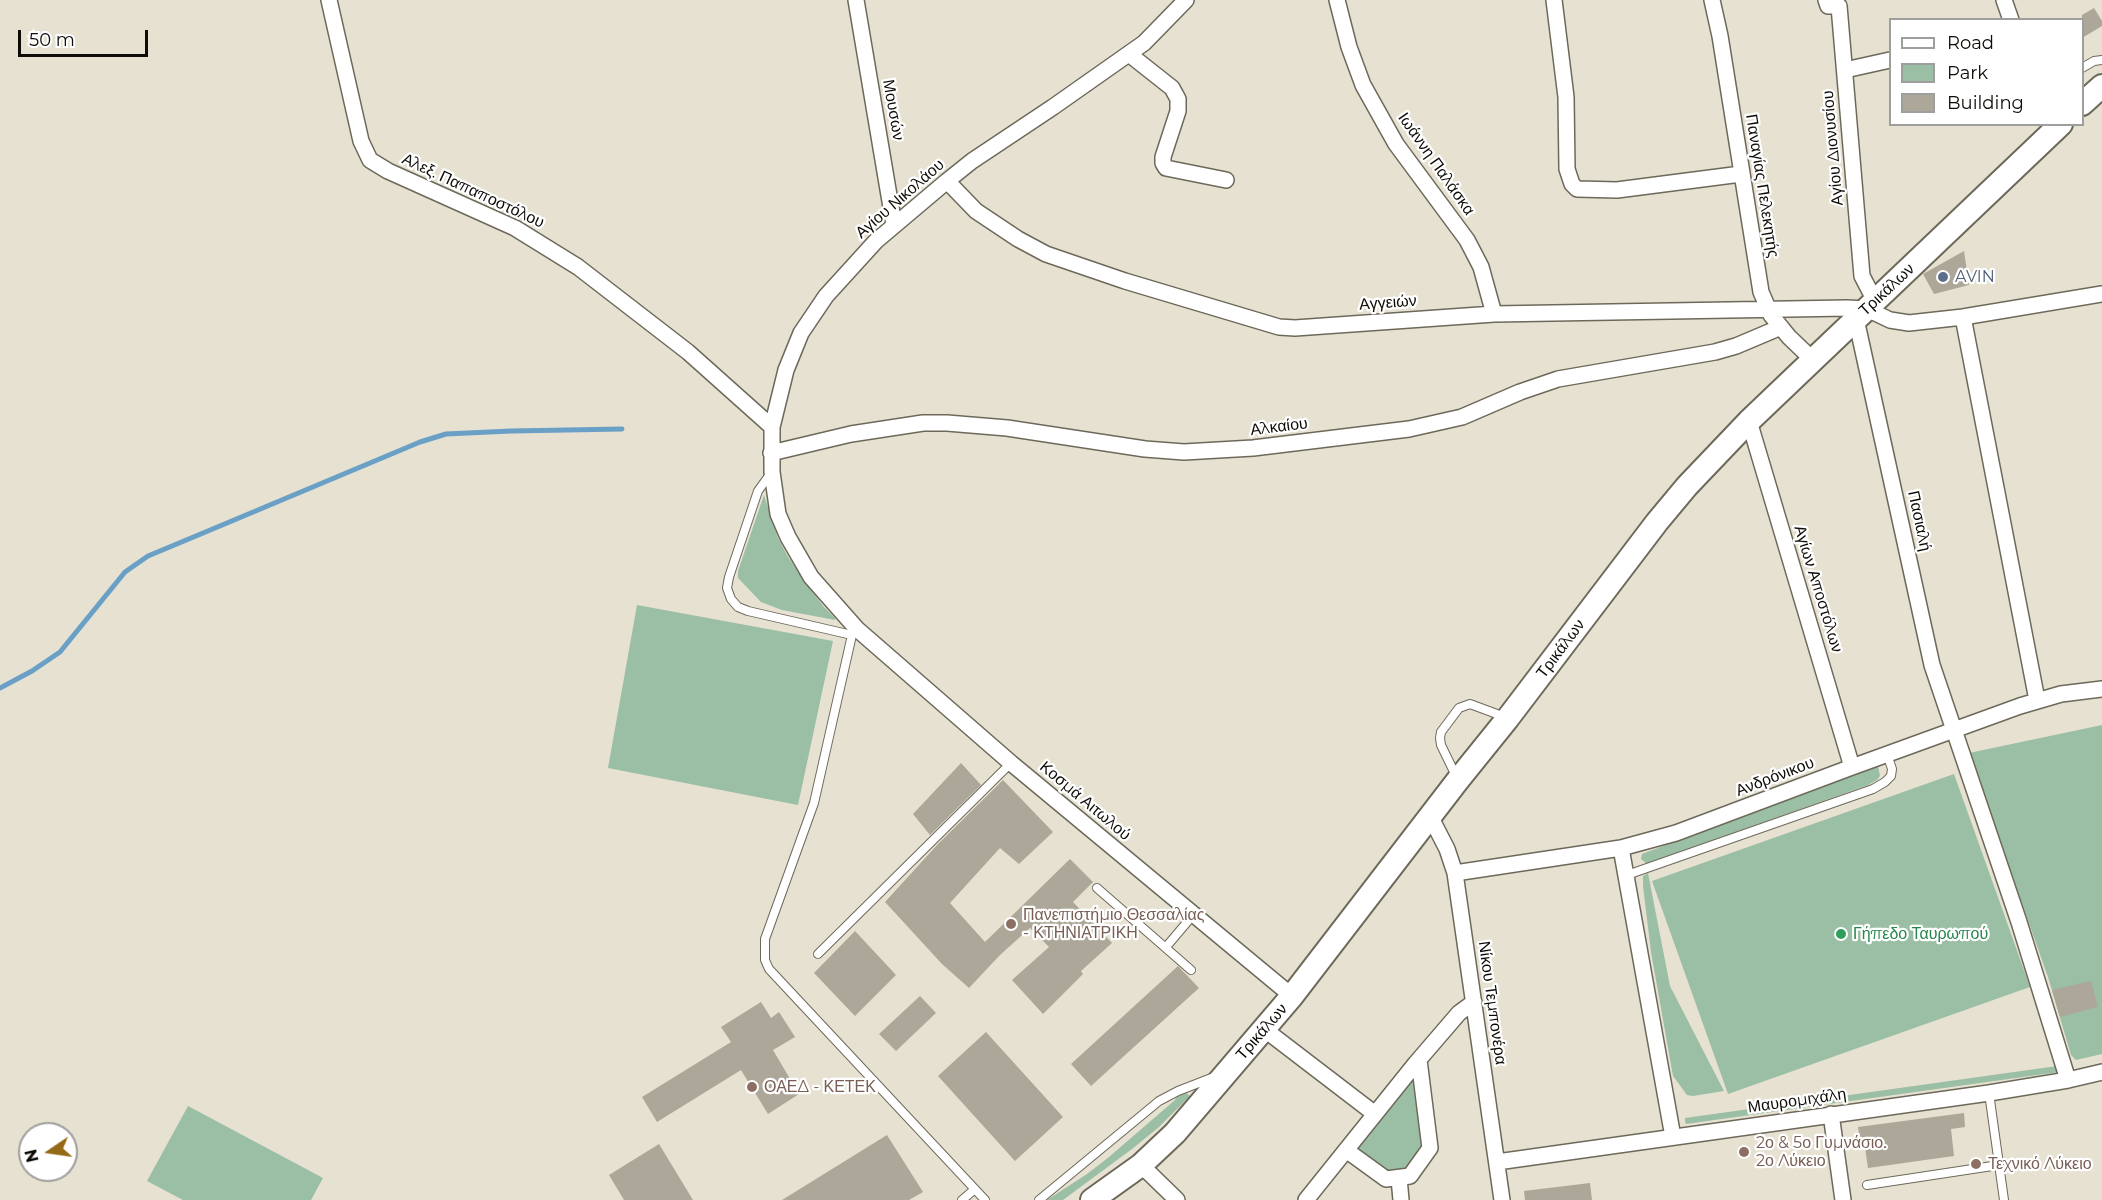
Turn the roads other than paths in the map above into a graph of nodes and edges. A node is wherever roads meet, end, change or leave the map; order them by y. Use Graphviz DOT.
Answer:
graph roads {
  1 [pos="329,0"];
  2 [pos="856,0"];
  3 [pos="1186,0"];
  4 [pos="1337,0"];
  5 [pos="1554,0"];
  6 [pos="1712,0"];
  7 [pos="1826,0"];
  8 [pos="2004,0"];
  9 [pos="2010,18"];
  10 [pos="1129,54"];
  11 [pos="1889,60"];
  12 [pos="2102,60"];
  13 [pos="2084,67"];
  14 [pos="1845,70"];
  15 [pos="2102,86"];
  16 [pos="2084,102"];
  17 [pos="2052,128"];
  18 [pos="1741,174"];
  19 [pos="1226,180"];
  20 [pos="947,181"];
  21 [pos="894,225"];
  22 [pos="2102,294"];
  23 [pos="1768,309"];
  24 [pos="1866,309"];
  25 [pos="1494,314"];
  26 [pos="1963,317"];
  27 [pos="1780,327"];
  28 [pos="1812,360"];
  29 [pos="1749,422"];
  30 [pos="772,427"];
  31 [pos="771,453"];
  32 [pos="772,472"];
  33 [pos="854,632"];
  34 [pos="2102,689"];
  35 [pos="2037,700"];
  36 [pos="1508,718"];
  37 [pos="1953,730"];
  38 [pos="1887,754"];
  39 [pos="1011,763"];
  40 [pos="1852,767"];
  41 [pos="1458,780"];
  42 [pos="1430,816"];
  43 [pos="1622,848"];
  44 [pos="1455,873"];
  45 [pos="1627,875"];
  46 [pos="1097,888"];
  47 [pos="1194,914"];
  48 [pos="1166,946"];
  49 [pos="818,954"];
  50 [pos="1191,970"];
  51 [pos="1292,996"];
  52 [pos="1474,1002"];
  53 [pos="1264,1029"];
  54 [pos="1419,1060"];
  55 [pos="2102,1072"];
  56 [pos="1227,1073"];
  57 [pos="2068,1080"];
  58 [pos="1989,1093"];
  59 [pos="1375,1114"];
  60 [pos="1831,1114"];
  61 [pos="1673,1137"];
  62 [pos="1346,1150"];
  63 [pos="1497,1162"];
  64 [pos="1141,1165"];
  65 [pos="2000,1165"];
  66 [pos="1398,1178"];
  67 [pos="1867,1185"];
  68 [pos="975,1189"];
  69 [pos="962,1200"];
  70 [pos="985,1200"];
  71 [pos="1039,1200"];
  72 [pos="1092,1200"];
  73 [pos="1177,1200"];
  74 [pos="1306,1200"];
  75 [pos="1401,1200"];
  76 [pos="1502,1200"];
  77 [pos="1843,1200"];
  78 [pos="2004,1200"];
  1 -- 30 [label="street, Αλεξ. Παπαποστόλου"];
  2 -- 21 [label="street, Μουσών"];
  3 -- 10 [label="street, Αγίου Νικολάου"];
  4 -- 25 [label="street, Ιωάννη Παλάσκα"];
  5 -- 18 [label="street"];
  6 -- 18 [label="street, Παναγίας Πελεκητής"];
  7 -- 14 [label="street, Αγίου Διονυσίου"];
  8 -- 9 [label="street"];
  10 -- 19 [label="street"];
  10 -- 20 [label="street, Αγίου Νικολάου"];
  11 -- 14 [label="street"];
  12 -- 13 [label="lane"];
  14 -- 24 [label="street, Αγίου Διονυσίου"];
  15 -- 16 [label="main road"];
  17 -- 24 [label="main road, Τρικάλων"];
  18 -- 23 [label="street, Παναγίας Πελεκητής"];
  20 -- 21 [label="street, Αγίου Νικολάου"];
  20 -- 25 [label="street, Αγγειών"];
  21 -- 30 [label="street, Αγίου Νικολάου"];
  22 -- 26 [label="street"];
  23 -- 24 [label="street, Αγγειών"];
  23 -- 25 [label="street, Αγγειών"];
  23 -- 27 [label="street, Παναγίας Πελεκητής"];
  24 -- 26 [label="street"];
  24 -- 28 [label="main road, Τρικάλων"];
  24 -- 37 [label="street, Πασιαλή"];
  26 -- 35 [label="street"];
  27 -- 28 [label="street, Παναγίας Πελεκητής"];
  27 -- 31 [label="street, Αλκαίου"];
  28 -- 29 [label="main road, Τρικάλων"];
  29 -- 36 [label="main road, Τρικάλων"];
  29 -- 40 [label="street, Αγίων Αποστόλων"];
  30 -- 31 [label="street, Αγίου Νικολάου"];
  31 -- 32 [label="street, Αγίου Νικολάου"];
  32 -- 33 [label="street, Αγίου Νικολάου"];
  32 -- 33 [label="lane"];
  33 -- 39 [label="street, Κοσμά Αιτωλού"];
  33 -- 68 [label="lane"];
  34 -- 35 [label="street, Ανδρόνικου"];
  35 -- 37 [label="street, Ανδρόνικου"];
  36 -- 41 [label="main road, Τρικάλων"];
  36 -- 41 [label="lane"];
  37 -- 38 [label="street, Ανδρόνικου"];
  37 -- 57 [label="street, Πασιαλή"];
  38 -- 40 [label="street, Ανδρόνικου"];
  38 -- 45 [label="lane"];
  39 -- 47 [label="street, Κοσμά Αιτωλού"];
  39 -- 49 [label="lane"];
  40 -- 43 [label="street, Ανδρόνικου"];
  41 -- 42 [label="main road, Τρικάλων"];
  42 -- 44 [label="street, Νίκου Τεμπονέρα"];
  42 -- 51 [label="main road, Τρικάλων"];
  43 -- 44 [label="street, Ανδρόνικου"];
  43 -- 45 [label="street"];
  44 -- 52 [label="street, Νίκου Τεμπονέρα"];
  45 -- 61 [label="street"];
  46 -- 48 [label="lane"];
  47 -- 48 [label="lane"];
  47 -- 51 [label="street, Κοσμά Αιτωλού"];
  48 -- 50 [label="lane"];
  51 -- 53 [label="main road, Τρικάλων"];
  52 -- 54 [label="street"];
  52 -- 63 [label="street, Νίκου Τεμπονέρα"];
  53 -- 56 [label="main road, Τρικάλων"];
  53 -- 59 [label="street"];
  54 -- 59 [label="street"];
  54 -- 66 [label="street"];
  55 -- 57 [label="street, Μαυρομιχάλη"];
  56 -- 64 [label="main road, Τρικάλων"];
  56 -- 71 [label="lane"];
  57 -- 58 [label="street, Μαυρομιχάλη"];
  58 -- 60 [label="street, Μαυρομιχάλη"];
  58 -- 65 [label="lane"];
  59 -- 62 [label="street"];
  60 -- 61 [label="street, Μαυρομιχάλη"];
  60 -- 77 [label="street"];
  61 -- 63 [label="street, Μαυρομιχάλη"];
  62 -- 66 [label="street"];
  62 -- 74 [label="street"];
  63 -- 76 [label="street, Νίκου Τεμπονέρα"];
  64 -- 72 [label="main road, Τρικάλων"];
  64 -- 73 [label="street"];
  65 -- 67 [label="lane"];
  65 -- 78 [label="lane"];
  66 -- 75 [label="street"];
  68 -- 69 [label="lane"];
  68 -- 70 [label="lane"];
}
